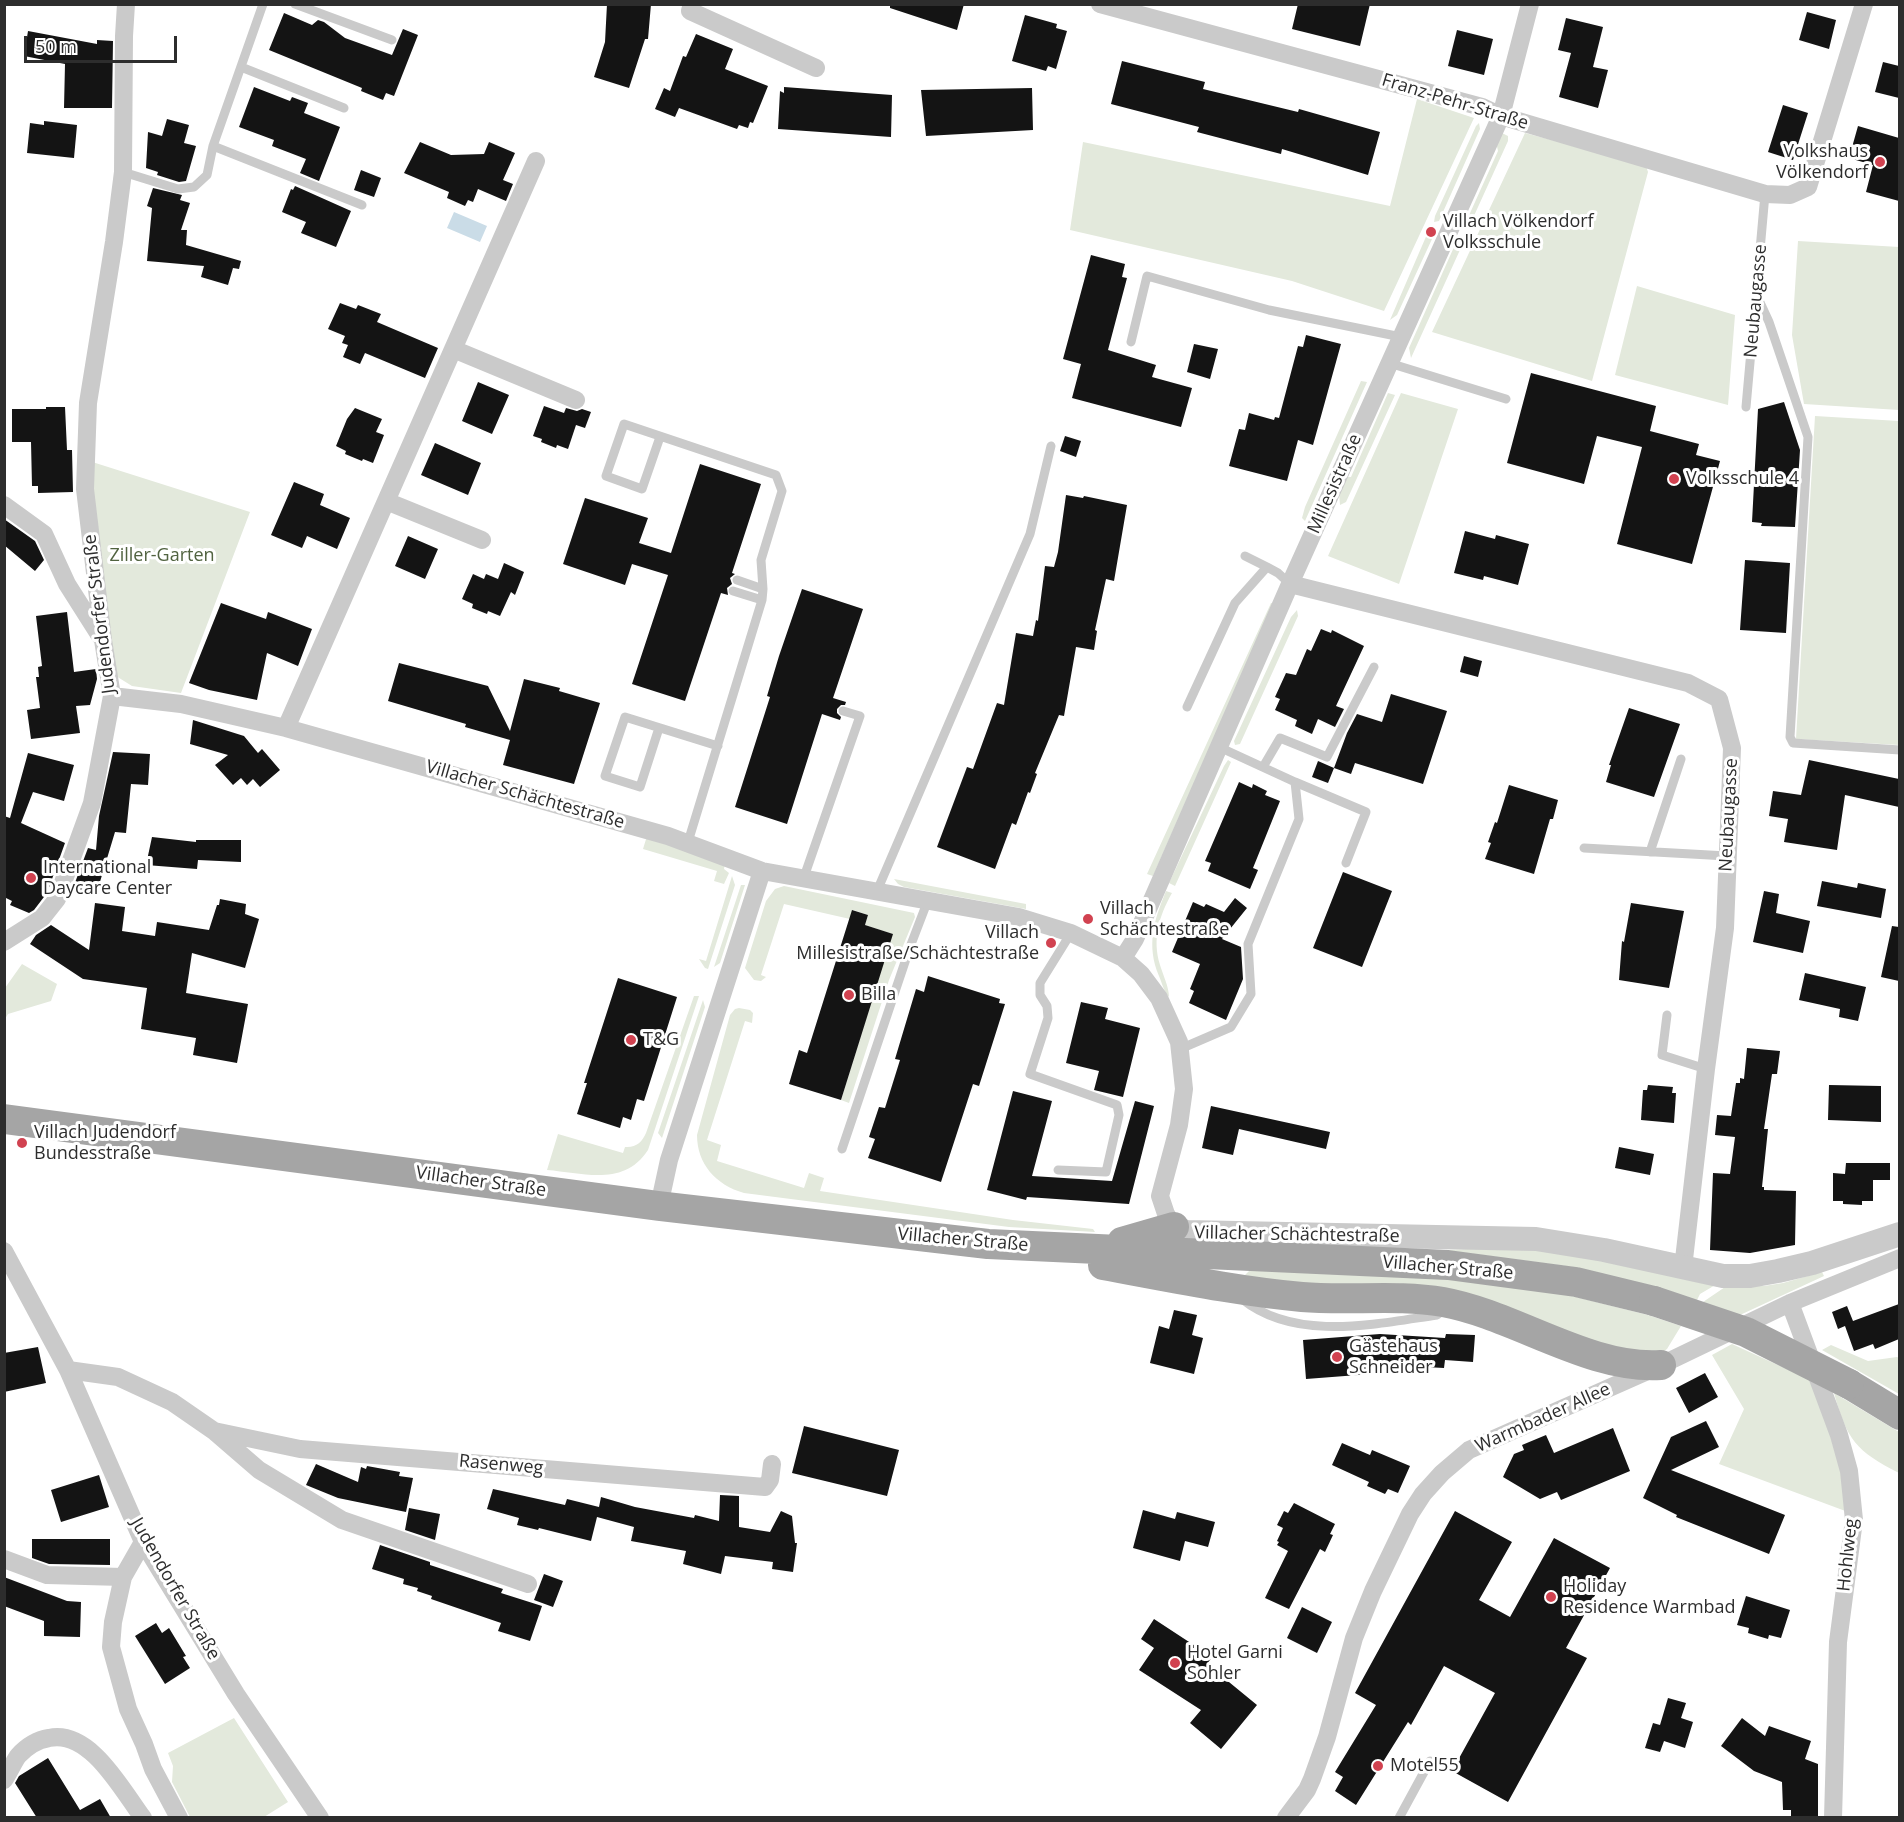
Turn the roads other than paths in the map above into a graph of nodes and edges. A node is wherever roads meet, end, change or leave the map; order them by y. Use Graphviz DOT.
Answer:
graph roads {
  1 [pos="126,4"];
  2 [pos="263,4"];
  3 [pos="295,4"];
  4 [pos="692,4"];
  5 [pos="1100,4"];
  6 [pos="1530,4"];
  7 [pos="1864,4"];
  8 [pos="392,40"];
  9 [pos="241,67"];
  10 [pos="816,68"];
  11 [pos="344,108"];
  12 [pos="1501,116"];
  13 [pos="213,146"];
  14 [pos="536,161"];
  15 [pos="123,172"];
  16 [pos="1765,194"];
  17 [pos="362,204"];
  18 [pos="1757,296"];
  19 [pos="1401,337"];
  20 [pos="1131,342"];
  21 [pos="453,350"];
  22 [pos="1389,363"];
  23 [pos="1506,399"];
  24 [pos="576,400"];
  25 [pos="1746,407"];
  26 [pos="660,437"];
  27 [pos="1051,446"];
  28 [pos="386,501"];
  29 [pos="4,505"];
  30 [pos="482,540"];
  31 [pos="1245,556"];
  32 [pos="1267,567"];
  33 [pos="737,580"];
  34 [pos="1290,584"];
  35 [pos="763,589"];
  36 [pos="733,591"];
  37 [pos="762,600"];
  38 [pos="103,640"];
  39 [pos="1374,667"];
  40 [pos="112,696"];
  41 [pos="1187,707"];
  42 [pos="843,711"];
  43 [pos="286,728"];
  44 [pos="659,728"];
  45 [pos="718,746"];
  46 [pos="1219,747"];
  47 [pos="1899,750"];
  48 [pos="1681,759"];
  49 [pos="1263,767"];
  50 [pos="1295,782"];
  51 [pos="688,842"];
  52 [pos="1584,848"];
  53 [pos="1650,852"];
  54 [pos="1727,856"];
  55 [pos="1346,863"];
  56 [pos="762,871"];
  57 [pos="804,877"];
  58 [pos="877,891"];
  59 [pos="928,900"];
  60 [pos="1071,933"];
  61 [pos="7,938"];
  62 [pos="1123,958"];
  63 [pos="1667,1015"];
  64 [pos="1180,1048"];
  65 [pos="1706,1069"];
  66 [pos="4,1119"];
  67 [pos="842,1149"];
  68 [pos="1058,1170"];
  69 [pos="659,1206"];
  70 [pos="1174,1227"];
  71 [pos="1899,1234"];
  72 [pos="988,1244"];
  73 [pos="1087,1249"];
  74 [pos="4,1251"];
  75 [pos="1899,1258"];
  76 [pos="1683,1268"];
  77 [pos="1790,1303"];
  78 [pos="1661,1365"];
  79 [pos="68,1370"];
  80 [pos="1899,1415"];
  81 [pos="214,1431"];
  82 [pos="772,1464"];
  83 [pos="143,1542"];
  84 [pos="4,1559"];
  85 [pos="123,1577"];
  86 [pos="528,1584"];
  87 [pos="1430,1761"];
  88 [pos="4,1780"];
  89 [pos="143,1818"];
  90 [pos="179,1818"];
  91 [pos="320,1818"];
  92 [pos="1286,1818"];
  93 [pos="1398,1818"];
  94 [pos="1833,1818"];
  1 -- 15 [label="street, Judendorfer Straße"];
  2 -- 9 [label="lane"];
  3 -- 8 [label="lane"];
  4 -- 10 [label="street"];
  5 -- 12 [label="street, Franz-Pehr-Straße"];
  6 -- 12 [label="street, Millesistraße"];
  7 -- 16 [label="street, Franz-Pehr-Straße"];
  9 -- 11 [label="lane"];
  9 -- 13 [label="lane"];
  12 -- 16 [label="street, Franz-Pehr-Straße"];
  12 -- 19 [label="street, Millesistraße"];
  13 -- 15 [label="lane"];
  13 -- 17 [label="lane"];
  14 -- 21 [label="street"];
  15 -- 38 [label="street, Judendorfer Straße"];
  16 -- 18 [label="lane, Neubaugasse"];
  18 -- 25 [label="lane, Neubaugasse"];
  18 -- 47 [label="lane"];
  19 -- 20 [label="lane"];
  19 -- 22 [label="street, Millesistraße"];
  21 -- 24 [label="street"];
  21 -- 28 [label="street"];
  22 -- 23 [label="lane"];
  22 -- 34 [label="street, Millesistraße"];
  26 -- 26 [label="lane"];
  26 -- 35 [label="lane"];
  27 -- 58 [label="lane"];
  28 -- 30 [label="street"];
  28 -- 43 [label="street"];
  29 -- 38 [label="street"];
  31 -- 32 [label="lane"];
  32 -- 34 [label="lane"];
  32 -- 41 [label="lane"];
  33 -- 35 [label="lane"];
  34 -- 46 [label="street, Millesistraße"];
  34 -- 54 [label="street, Neubaugasse"];
  35 -- 37 [label="lane"];
  36 -- 37 [label="lane"];
  37 -- 45 [label="lane"];
  38 -- 40 [label="street, Judendorfer Straße"];
  39 -- 49 [label="lane"];
  40 -- 43 [label="street, Villacher Schächtestraße"];
  40 -- 61 [label="street, Judendorfer Straße"];
  42 -- 57 [label="lane"];
  43 -- 51 [label="street, Villacher Schächtestraße"];
  44 -- 44 [label="lane"];
  44 -- 45 [label="lane"];
  45 -- 51 [label="lane"];
  46 -- 49 [label="lane"];
  46 -- 62 [label="street, Millesistraße"];
  48 -- 53 [label="lane"];
  49 -- 50 [label="lane"];
  50 -- 55 [label="lane"];
  50 -- 64 [label="lane"];
  51 -- 56 [label="street, Villacher Schächtestraße"];
  52 -- 53 [label="lane"];
  53 -- 54 [label="lane"];
  54 -- 65 [label="street, Neubaugasse"];
  56 -- 57 [label="street, Villacher Schächtestraße"];
  56 -- 69 [label="street"];
  57 -- 58 [label="street, Villacher Schächtestraße"];
  58 -- 59 [label="street, Villacher Schächtestraße"];
  59 -- 60 [label="street, Villacher Schächtestraße"];
  59 -- 67 [label="lane"];
  60 -- 62 [label="street, Villacher Schächtestraße"];
  60 -- 68 [label="lane"];
  62 -- 64 [label="street, Villacher Schächtestraße"];
  63 -- 65 [label="lane"];
  64 -- 70 [label="street, Villacher Schächtestraße"];
  65 -- 76 [label="street, Neubaugasse"];
  66 -- 69 [label="main road, Villacher Straße"];
  69 -- 72 [label="main road, Villacher Straße"];
  70 -- 73 [label="main road"];
  70 -- 76 [label="street, Villacher Schächtestraße"];
  71 -- 76 [label="street, Villacher Schächtestraße"];
  72 -- 73 [label="main road, Villacher Straße"];
  72 -- 78 [label="main road"];
  73 -- 80 [label="main road, Villacher Straße, bridge"];
  74 -- 79 [label="street, Judendorfer Straße"];
  75 -- 77 [label="street, Warmbader Allee"];
  77 -- 78 [label="street, Warmbader Allee"];
  77 -- 94 [label="street, Hohlweg"];
  78 -- 92 [label="street, Warmbader Allee"];
  79 -- 81 [label="street, Rasenweg"];
  79 -- 83 [label="street, Judendorfer Straße"];
  81 -- 82 [label="street, Rasenweg"];
  81 -- 86 [label="street, Rasenweg"];
  83 -- 85 [label="street"];
  83 -- 91 [label="street, Judendorfer Straße"];
  84 -- 85 [label="street"];
  85 -- 90 [label="street"];
  87 -- 93 [label="lane"];
  88 -- 89 [label="street"];
}
